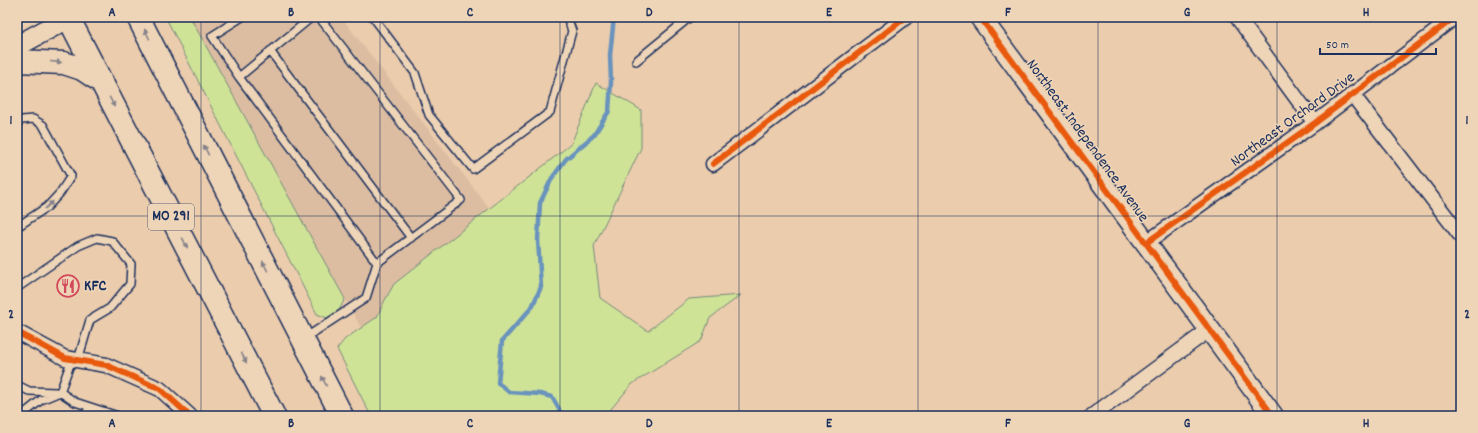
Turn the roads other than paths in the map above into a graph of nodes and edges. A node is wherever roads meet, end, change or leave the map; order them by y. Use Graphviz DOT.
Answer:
graph roads {
  1 [pos="69,17"];
  2 [pos="138,17"];
  3 [pos="242,17"];
  4 [pos="312,17"];
  5 [pos="319,17"];
  6 [pos="373,17"];
  7 [pos="567,17"];
  8 [pos="690,17"];
  9 [pos="906,17"];
  10 [pos="980,17"];
  11 [pos="1237,17"];
  12 [pos="1455,17"];
  13 [pos="17,46"];
  14 [pos="270,51"];
  15 [pos="17,61"];
  16 [pos="636,61"];
  17 [pos="239,77"];
  18 [pos="102,82"];
  19 [pos="1352,94"];
  20 [pos="17,123"];
  21 [pos="1314,123"];
  22 [pos="713,164"];
  23 [pos="17,227"];
  24 [pos="1461,236"];
  25 [pos="410,238"];
  26 [pos="1146,243"];
  27 [pos="377,263"];
  28 [pos="17,288"];
  29 [pos="1210,329"];
  30 [pos="17,332"];
  31 [pos="302,339"];
  32 [pos="75,359"];
  33 [pos="17,385"];
  34 [pos="60,392"];
  35 [pos="92,408"];
  36 [pos="21,416"];
  37 [pos="82,416"];
  38 [pos="118,416"];
  39 [pos="190,416"];
  40 [pos="274,416"];
  41 [pos="342,416"];
  42 [pos="1092,416"];
  43 [pos="1273,416"];
  1 -- 13 [label="street"];
  1 -- 18 [label="main road, MO 291"];
  31 -- 2 [label="main road, one-way"];
  3 -- 17 [label="lane"];
  4 -- 14 [label="lane"];
  5 -- 25 [label="lane"];
  6 -- 7 [label="lane"];
  8 -- 16 [label="lane"];
  9 -- 22 [label="street"];
  10 -- 26 [label="street, Northeast Independence Avenue"];
  11 -- 21 [label="street"];
  12 -- 19 [label="street, Northeast Orchard Drive"];
  14 -- 17 [label="lane"];
  14 -- 25 [label="lane"];
  15 -- 18 [label="main road, one-way"];
  17 -- 27 [label="lane"];
  18 -- 40 [label="main road, MO 291, one-way"];
  19 -- 21 [label="street, Northeast Orchard Drive"];
  19 -- 24 [label="street"];
  23 -- 20 [label="lane, one-way"];
  21 -- 26 [label="street, Northeast Orchard Drive"];
  25 -- 27 [label="lane"];
  26 -- 29 [label="street, Northeast Independence Avenue"];
  27 -- 31 [label="lane"];
  28 -- 32 [label="lane"];
  29 -- 42 [label="street"];
  29 -- 43 [label="street, Northeast Independence Avenue"];
  30 -- 32 [label="street"];
  41 -- 31 [label="main road, one-way"];
  32 -- 34 [label="lane"];
  32 -- 39 [label="street"];
  33 -- 34 [label="lane"];
  34 -- 35 [label="lane"];
  34 -- 36 [label="lane"];
  35 -- 37 [label="lane"];
  35 -- 38 [label="lane"];
}
